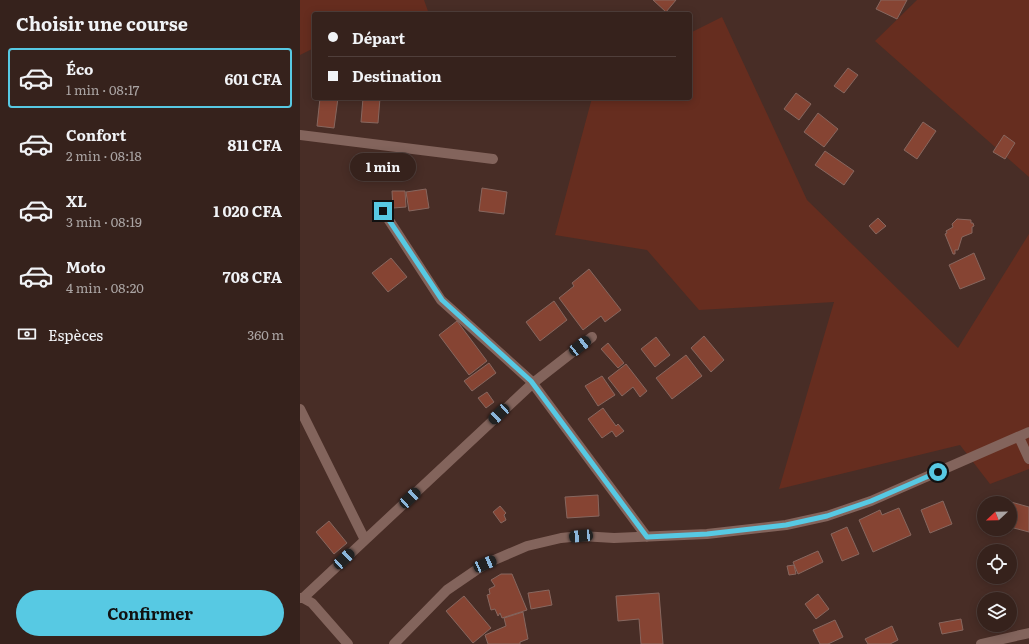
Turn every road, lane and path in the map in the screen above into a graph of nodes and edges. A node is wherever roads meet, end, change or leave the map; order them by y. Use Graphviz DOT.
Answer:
graph roads {
  1 [pos="300,135"];
  2 [pos="493,159"];
  3 [pos="383,211"];
  4 [pos="592,337"];
  5 [pos="533,383"];
  6 [pos="300,409"];
  7 [pos="1029,432"];
  8 [pos="1019,437"];
  9 [pos="1029,459"];
  10 [pos="647,537"];
  11 [pos="365,540"];
  12 [pos="301,598"];
  13 [pos="1029,633"];
  14 [pos="348,644"];
  15 [pos="394,644"];
  16 [pos="981,644"];
  1 -- 2 [label="street"];
  3 -- 5 [label="street"];
  4 -- 5 [label="street"];
  5 -- 10 [label="street"];
  5 -- 11 [label="street"];
  6 -- 11 [label="street"];
  7 -- 8 [label="street"];
  8 -- 9 [label="street"];
  8 -- 10 [label="street"];
  10 -- 15 [label="street"];
  11 -- 12 [label="street"];
  12 -- 14 [label="street"];
  13 -- 16 [label="street"];
}
